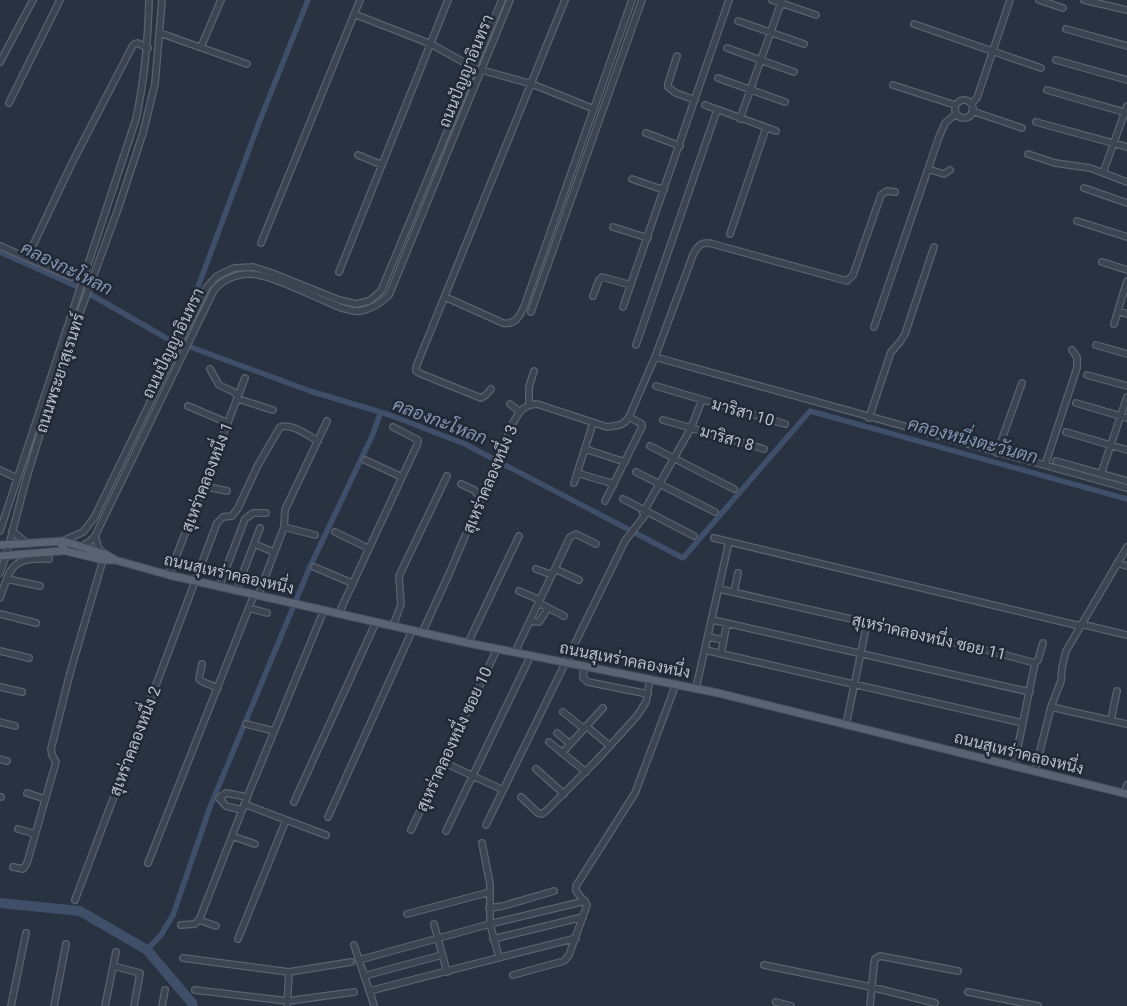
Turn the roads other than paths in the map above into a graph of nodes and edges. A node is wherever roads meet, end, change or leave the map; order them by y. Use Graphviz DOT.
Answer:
graph roads {
  1 [pos="33,0"];
  2 [pos="60,0"];
  3 [pos="149,0"];
  4 [pos="162,0"];
  5 [pos="221,0"];
  6 [pos="360,0"];
  7 [pos="448,0"];
  8 [pos="502,0"];
  9 [pos="510,0"];
  10 [pos="565,0"];
  11 [pos="632,0"];
  12 [pos="642,0"];
  13 [pos="729,0"];
  14 [pos="772,0"];
  15 [pos="1010,0"];
  16 [pos="1039,0"];
  17 [pos="1084,0"];
  18 [pos="781,2"];
  19 [pos="1063,8"];
  20 [pos="1127,10"];
  21 [pos="354,14"];
  22 [pos="816,15"];
  23 [pos="738,21"];
  24 [pos="914,24"];
  25 [pos="1066,29"];
  26 [pos="770,32"];
  27 [pos="160,33"];
  28 [pos="430,44"];
  29 [pos="804,44"];
  30 [pos="1127,46"];
  31 [pos="201,47"];
  32 [pos="148,48"];
  33 [pos="726,48"];
  34 [pos="993,51"];
  35 [pos="677,56"];
  36 [pos="761,60"];
  37 [pos="1056,60"];
  38 [pos="0,62"];
  39 [pos="247,64"];
  40 [pos="474,68"];
  41 [pos="1041,68"];
  42 [pos="482,70"];
  43 [pos="794,72"];
  44 [pos="718,78"];
  45 [pos="1127,80"];
  46 [pos="532,84"];
  47 [pos="893,85"];
  48 [pos="750,89"];
  49 [pos="1047,90"];
  50 [pos="695,100"];
  51 [pos="785,102"];
  52 [pos="9,103"];
  53 [pos="971,104"];
  54 [pos="705,105"];
  55 [pos="955,105"];
  56 [pos="595,106"];
  57 [pos="604,106"];
  58 [pos="1127,106"];
  59 [pos="716,110"];
  60 [pos="972,111"];
  61 [pos="1126,113"];
  62 [pos="956,114"];
  63 [pos="591,117"];
  64 [pos="740,119"];
  65 [pos="600,120"];
  66 [pos="1036,122"];
  67 [pos="766,128"];
  68 [pos="1022,128"];
  69 [pos="776,131"];
  70 [pos="646,133"];
  71 [pos="1114,142"];
  72 [pos="680,146"];
  73 [pos="1127,147"];
  74 [pos="1028,154"];
  75 [pos="358,155"];
  76 [pos="382,165"];
  77 [pos="928,169"];
  78 [pos="950,170"];
  79 [pos="1103,173"];
  80 [pos="632,179"];
  81 [pos="1127,182"];
  82 [pos="1084,188"];
  83 [pos="664,190"];
  84 [pos="895,192"];
  85 [pos="1127,203"];
  86 [pos="1077,221"];
  87 [pos="613,227"];
  88 [pos="730,234"];
  89 [pos="1127,237"];
  90 [pos="648,238"];
  91 [pos="261,243"];
  92 [pos="0,246"];
  93 [pos="934,247"];
  94 [pos="27,258"];
  95 [pos="1102,262"];
  96 [pos="86,270"];
  97 [pos="1127,270"];
  98 [pos="339,272"];
  99 [pos="1127,281"];
  100 [pos="631,285"];
  101 [pos="593,296"];
  102 [pos="445,297"];
  103 [pos="623,307"];
  104 [pos="1118,311"];
  105 [pos="531,312"];
  106 [pos="1127,314"];
  107 [pos="1114,324"];
  108 [pos="874,327"];
  109 [pos="636,345"];
  110 [pos="1096,345"];
  111 [pos="1072,350"];
  112 [pos="1127,354"];
  113 [pos="655,357"];
  114 [pos="210,369"];
  115 [pos="534,371"];
  116 [pos="1087,375"];
  117 [pos="246,378"];
  118 [pos="1022,383"];
  119 [pos="656,386"];
  120 [pos="1127,386"];
  121 [pos="491,389"];
  122 [pos="238,397"];
  123 [pos="1127,397"];
  124 [pos="702,400"];
  125 [pos="1076,403"];
  126 [pos="510,404"];
  127 [pos="529,404"];
  128 [pos="188,406"];
  129 [pos="273,410"];
  130 [pos="520,412"];
  131 [pos="629,417"];
  132 [pos="1124,417"];
  133 [pos="869,418"];
  134 [pos="664,420"];
  135 [pos="228,422"];
  136 [pos="327,422"];
  137 [pos="593,423"];
  138 [pos="785,424"];
  139 [pos="393,427"];
  140 [pos="691,428"];
  141 [pos="1066,432"];
  142 [pos="318,441"];
  143 [pos="1111,445"];
  144 [pos="650,446"];
  145 [pos="585,449"];
  146 [pos="764,449"];
  147 [pos="1127,450"];
  148 [pos="997,452"];
  149 [pos="674,458"];
  150 [pos="365,460"];
  151 [pos="1056,461"];
  152 [pos="625,462"];
  153 [pos="1045,465"];
  154 [pos="0,470"];
  155 [pos="577,472"];
  156 [pos="636,472"];
  157 [pos="1101,474"];
  158 [pos="447,476"];
  159 [pos="402,477"];
  160 [pos="17,478"];
  161 [pos="1127,482"];
  162 [pos="574,483"];
  163 [pos="461,484"];
  164 [pos="614,484"];
  165 [pos="660,484"];
  166 [pos="203,486"];
  167 [pos="1127,488"];
  168 [pos="734,489"];
  169 [pos="227,491"];
  170 [pos="481,498"];
  171 [pos="623,499"];
  172 [pos="606,500"];
  173 [pos="646,510"];
  174 [pos="715,512"];
  175 [pos="266,513"];
  176 [pos="284,527"];
  177 [pos="260,528"];
  178 [pos="0,531"];
  179 [pos="12,531"];
  180 [pos="335,532"];
  181 [pos="315,535"];
  182 [pos="95,536"];
  183 [pos="519,536"];
  184 [pos="694,536"];
  185 [pos="714,538"];
  186 [pos="62,541"];
  187 [pos="729,542"];
  188 [pos="28,544"];
  189 [pos="254,544"];
  190 [pos="596,544"];
  191 [pos="0,545"];
  192 [pos="9,545"];
  193 [pos="82,547"];
  194 [pos="1127,547"];
  195 [pos="368,548"];
  196 [pos="64,551"];
  197 [pos="274,552"];
  198 [pos="3,556"];
  199 [pos="104,557"];
  200 [pos="48,559"];
  201 [pos="1117,563"];
  202 [pos="1127,566"];
  203 [pos="314,568"];
  204 [pos="536,568"];
  205 [pos="554,572"];
  206 [pos="0,573"];
  207 [pos="738,573"];
  208 [pos="169,575"];
  209 [pos="7,579"];
  210 [pos="579,580"];
  211 [pos="195,581"];
  212 [pos="352,584"];
  213 [pos="40,586"];
  214 [pos="219,587"];
  215 [pos="719,589"];
  216 [pos="236,590"];
  217 [pos="519,591"];
  218 [pos="734,592"];
  219 [pos="256,595"];
  220 [pos="0,598"];
  221 [pos="539,602"];
  222 [pos="249,608"];
  223 [pos="548,608"];
  224 [pos="324,610"];
  225 [pos="267,613"];
  226 [pos="0,614"];
  227 [pos="339,614"];
  228 [pos="564,616"];
  229 [pos="713,620"];
  230 [pos="530,621"];
  231 [pos="376,622"];
  232 [pos="36,623"];
  233 [pos="727,623"];
  234 [pos="868,623"];
  235 [pos="1081,625"];
  236 [pos="393,626"];
  237 [pos="412,631"];
  238 [pos="422,633"];
  239 [pos="1127,635"];
  240 [pos="708,637"];
  241 [pos="724,640"];
  242 [pos="468,643"];
  243 [pos="1043,643"];
  244 [pos="497,648"];
  245 [pos="705,650"];
  246 [pos="0,651"];
  247 [pos="515,652"];
  248 [pos="720,654"];
  249 [pos="861,654"];
  250 [pos="531,655"];
  251 [pos="29,658"];
  252 [pos="566,663"];
  253 [pos="1035,663"];
  254 [pos="202,664"];
  255 [pos="584,667"];
  256 [pos="650,679"];
  257 [pos="676,684"];
  258 [pos="854,684"];
  259 [pos="0,687"];
  260 [pos="218,688"];
  261 [pos="696,688"];
  262 [pos="1117,691"];
  263 [pos="22,692"];
  264 [pos="1030,692"];
  265 [pos="648,694"];
  266 [pos="1051,707"];
  267 [pos="603,708"];
  268 [pos="563,712"];
  269 [pos="1111,720"];
  270 [pos="0,722"];
  271 [pos="1023,723"];
  272 [pos="246,724"];
  273 [pos="1127,724"];
  274 [pos="846,725"];
  275 [pos="15,726"];
  276 [pos="584,727"];
  277 [pos="274,731"];
  278 [pos="557,733"];
  279 [pos="549,742"];
  280 [pos="570,744"];
  281 [pos="610,746"];
  282 [pos="562,753"];
  283 [pos="0,760"];
  284 [pos="7,761"];
  285 [pos="443,762"];
  286 [pos="1014,766"];
  287 [pos="536,769"];
  288 [pos="1034,771"];
  289 [pos="586,772"];
  290 [pos="474,776"];
  291 [pos="1127,785"];
  292 [pos="503,790"];
  293 [pos="27,793"];
  294 [pos="564,794"];
  295 [pos="1126,794"];
  296 [pos="247,797"];
  297 [pos="520,797"];
  298 [pos="45,799"];
  299 [pos="294,802"];
  300 [pos="243,807"];
  301 [pos="328,817"];
  302 [pos="286,820"];
  303 [pos="486,825"];
  304 [pos="18,829"];
  305 [pos="411,830"];
  306 [pos="446,831"];
  307 [pos="35,834"];
  308 [pos="232,836"];
  309 [pos="326,836"];
  310 [pos="482,842"];
  311 [pos="255,844"];
  312 [pos="148,863"];
  313 [pos="14,867"];
  314 [pos="554,891"];
  315 [pos="490,892"];
  316 [pos="74,900"];
  317 [pos="585,901"];
  318 [pos="489,908"];
  319 [pos="407,914"];
  320 [pos="583,917"];
  321 [pos="199,920"];
  322 [pos="181,924"];
  323 [pos="434,924"];
  324 [pos="490,924"];
  325 [pos="216,926"];
  326 [pos="26,933"];
  327 [pos="438,938"];
  328 [pos="576,938"];
  329 [pos="238,939"];
  330 [pos="493,939"];
  331 [pos="66,944"];
  332 [pos="354,945"];
  333 [pos="116,952"];
  334 [pos="442,954"];
  335 [pos="499,957"];
  336 [pos="183,958"];
  337 [pos="359,960"];
  338 [pos="351,962"];
  339 [pos="764,965"];
  340 [pos="113,966"];
  341 [pos="958,971"];
  342 [pos="289,972"];
  343 [pos="447,972"];
  344 [pos="513,975"];
  345 [pos="364,976"];
  346 [pos="871,987"];
  347 [pos="166,990"];
  348 [pos="195,990"];
  349 [pos="369,991"];
  350 [pos="354,992"];
  351 [pos="968,992"];
  352 [pos="776,1002"];
  353 [pos="288,1003"];
  354 [pos="935,1003"];
  355 [pos="374,1005"];
  356 [pos="11,1006"];
  357 [pos="54,1006"];
  358 [pos="105,1006"];
  359 [pos="134,1006"];
  360 [pos="162,1006"];
  361 [pos="791,1006"];
  362 [pos="870,1006"];
  363 [pos="1038,1006"];
  1 -- 38 [label="street"];
  2 -- 52 [label="street"];
  3 -- 32 [label="street, ถนนพระยาสุเรนทร์"];
  4 -- 27 [label="street, ถนนพระยาสุเรนทร์"];
  5 -- 31 [label="street"];
  6 -- 21 [label="street"];
  7 -- 28 [label="street"];
  8 -- 40 [label="street, ถนนปัญญาอินทรา"];
  9 -- 42 [label="street, ถนนปัญญาอินทรา"];
  10 -- 46 [label="street"];
  11 -- 56 [label="street"];
  12 -- 57 [label="street"];
  13 -- 50 [label="street"];
  14 -- 18 [label="street"];
  15 -- 34 [label="street"];
  16 -- 19 [label="street"];
  17 -- 20 [label="street"];
  18 -- 22 [label="street"];
  18 -- 26 [label="street"];
  21 -- 28 [label="street"];
  21 -- 91 [label="street"];
  23 -- 26 [label="street"];
  24 -- 34 [label="street"];
  25 -- 30 [label="street"];
  26 -- 29 [label="street"];
  26 -- 36 [label="street"];
  27 -- 31 [label="street"];
  27 -- 179 [label="street, ถนนพระยาสุเรนทร์"];
  28 -- 40 [label="street"];
  28 -- 76 [label="street"];
  31 -- 39 [label="street"];
  32 -- 94 [label="street"];
  32 -- 96 [label="street, ถนนพระยาสุเรนทร์"];
  33 -- 36 [label="street"];
  34 -- 41 [label="street"];
  34 -- 53 [label="street"];
  35 -- 50 [label="street"];
  36 -- 43 [label="street"];
  36 -- 48 [label="street"];
  37 -- 45 [label="street"];
  40 -- 42 [label="street"];
  40 -- 186 [label="street, ถนนปัญญาอินทรา"];
  42 -- 46 [label="street"];
  42 -- 182 [label="street, ถนนปัญญาอินทรา"];
  44 -- 48 [label="street"];
  46 -- 56 [label="street"];
  46 -- 102 [label="street"];
  47 -- 55 [label="street"];
  48 -- 51 [label="street"];
  48 -- 64 [label="street"];
  49 -- 61 [label="street"];
  50 -- 72 [label="street"];
  53 -- 55 [label="street"];
  53 -- 60 [label="street"];
  54 -- 59 [label="street"];
  55 -- 62 [label="street"];
  56 -- 57 [label="street"];
  56 -- 63 [label="street"];
  57 -- 65 [label="street"];
  58 -- 61 [label="street"];
  59 -- 64 [label="street"];
  59 -- 109 [label="street"];
  60 -- 62 [label="street"];
  60 -- 68 [label="street"];
  61 -- 71 [label="street"];
  62 -- 77 [label="street"];
  63 -- 65 [label="street"];
  63 -- 102 [label="street"];
  64 -- 67 [label="street"];
  65 -- 105 [label="street"];
  66 -- 71 [label="street"];
  67 -- 69 [label="street"];
  67 -- 88 [label="street"];
  70 -- 72 [label="street"];
  71 -- 73 [label="street"];
  71 -- 79 [label="street"];
  72 -- 83 [label="street"];
  74 -- 79 [label="street"];
  75 -- 76 [label="street"];
  76 -- 98 [label="street"];
  77 -- 78 [label="street"];
  77 -- 108 [label="street"];
  79 -- 81 [label="street"];
  80 -- 83 [label="street"];
  82 -- 85 [label="street"];
  83 -- 90 [label="street"];
  84 -- 113 [label="street"];
  86 -- 89 [label="street"];
  87 -- 90 [label="street"];
  90 -- 100 [label="street"];
  92 -- 94 [label="street"];
  93 -- 133 [label="street"];
  94 -- 96 [label="street"];
  95 -- 97 [label="street"];
  96 -- 160 [label="street, ถนนพระยาสุเรนทร์"];
  99 -- 104 [label="street"];
  100 -- 101 [label="street"];
  100 -- 103 [label="street"];
  102 -- 121 [label="street"];
  104 -- 106 [label="street"];
  104 -- 107 [label="street"];
  110 -- 112 [label="street"];
  111 -- 153 [label="street"];
  113 -- 131 [label="street"];
  113 -- 133 [label="street"];
  114 -- 122 [label="street"];
  115 -- 127 [label="street"];
  116 -- 120 [label="street"];
  117 -- 122 [label="street, สุเหร่าคลองหนึ่ง 1"];
  118 -- 148 [label="street"];
  119 -- 124 [label="street, มาริสา 10"];
  122 -- 129 [label="street"];
  122 -- 135 [label="street, สุเหร่าคลองหนึ่ง 1"];
  123 -- 132 [label="street"];
  124 -- 138 [label="street, มาริสา 10"];
  124 -- 140 [label="street"];
  125 -- 132 [label="street"];
  126 -- 130 [label="street"];
  127 -- 130 [label="street, สุเหร่าคลองหนึ่ง 3"];
  127 -- 137 [label="street"];
  128 -- 135 [label="street"];
  130 -- 170 [label="street, สุเหร่าคลองหนึ่ง 3"];
  131 -- 137 [label="street"];
  131 -- 152 [label="street"];
  132 -- 143 [label="street"];
  133 -- 148 [label="street"];
  134 -- 140 [label="street, มาริสา 8"];
  135 -- 166 [label="street, สุเหร่าคลองหนึ่ง 1"];
  136 -- 142 [label="street"];
  137 -- 145 [label="street"];
  139 -- 159 [label="street"];
  140 -- 146 [label="street, มาริสา 8"];
  140 -- 149 [label="street"];
  141 -- 143 [label="street"];
  142 -- 176 [label="street"];
  142 -- 211 [label="street, สุเหร่าคลองหนึ่ง 2"];
  143 -- 147 [label="street"];
  143 -- 157 [label="street"];
  144 -- 149 [label="street"];
  145 -- 152 [label="street"];
  145 -- 155 [label="street"];
  148 -- 153 [label="street"];
  149 -- 165 [label="street"];
  149 -- 168 [label="street"];
  150 -- 159 [label="street"];
  151 -- 157 [label="street"];
  152 -- 164 [label="street"];
  153 -- 167 [label="street"];
  154 -- 160 [label="street"];
  155 -- 162 [label="street"];
  155 -- 164 [label="street"];
  156 -- 165 [label="street"];
  157 -- 161 [label="street"];
  158 -- 236 [label="street"];
  159 -- 195 [label="street"];
  160 -- 178 [label="street, ถนนพระยาสุเรนทร์"];
  163 -- 170 [label="street"];
  164 -- 172 [label="street"];
  165 -- 173 [label="street"];
  165 -- 174 [label="street"];
  166 -- 169 [label="street"];
  166 -- 208 [label="street, สุเหร่าคลองหนึ่ง 1"];
  170 -- 238 [label="street, สุเหร่าคลองหนึ่ง 3"];
  171 -- 173 [label="street"];
  173 -- 184 [label="street"];
  173 -- 252 [label="street"];
  175 -- 214 [label="street"];
  176 -- 181 [label="street"];
  176 -- 197 [label="street"];
  177 -- 189 [label="street"];
  179 -- 188 [label="street"];
  179 -- 192 [label="street, ถนนพระยาสุเรนทร์"];
  180 -- 195 [label="street"];
  182 -- 193 [label="street, ถนนปัญญาอินทรา"];
  182 -- 199 [label="street"];
  183 -- 242 [label="street"];
  185 -- 187 [label="street"];
  186 -- 188 [label="main road, ถนนปัญญาอินทรา"];
  186 -- 193 [label="main road, ถนนสุเหร่าคลองหนึ่ง"];
  186 -- 196 [label="main road"];
  187 -- 215 [label="street"];
  187 -- 235 [label="street"];
  188 -- 192 [label="main road, ถนนปัญญาอินทรา"];
  189 -- 197 [label="street"];
  189 -- 216 [label="street"];
  190 -- 205 [label="street"];
  191 -- 192 [label="main road, ถนนปัญญาอินทรา"];
  192 -- 198 [label="street, ถนนพระยาสุเรนทร์"];
  193 -- 196 [label="street, ถนนปัญญาอินทรา"];
  193 -- 199 [label="main road, ถนนสุเหร่าคลองหนึ่ง"];
  194 -- 201 [label="street"];
  195 -- 212 [label="street"];
  196 -- 198 [label="main road, ถนนปัญญาอินทรา"];
  196 -- 199 [label="main road, ถนนสุเหร่าคลองหนึ่ง"];
  197 -- 219 [label="street"];
  198 -- 206 [label="street, ถนนพระยาสุเรนทร์"];
  199 -- 208 [label="main road, ถนนสุเหร่าคลองหนึ่ง"];
  199 -- 298 [label="street"];
  200 -- 209 [label="street"];
  201 -- 202 [label="street"];
  201 -- 235 [label="street"];
  203 -- 212 [label="street"];
  204 -- 205 [label="street"];
  205 -- 210 [label="street"];
  205 -- 221 [label="street"];
  207 -- 218 [label="street"];
  208 -- 211 [label="main road, ถนนสุเหร่าคลองหนึ่ง"];
  209 -- 213 [label="street"];
  209 -- 220 [label="street"];
  211 -- 214 [label="main road, ถนนสุเหร่าคลองหนึ่ง"];
  211 -- 316 [label="street, สุเหร่าคลองหนึ่ง 2"];
  212 -- 227 [label="street"];
  214 -- 216 [label="main road, ถนนสุเหร่าคลองหนึ่ง"];
  215 -- 218 [label="street, สุเหร่าคลองหนึ่ง ซอย 11"];
  215 -- 229 [label="street"];
  216 -- 219 [label="main road, ถนนสุเหร่าคลองหนึ่ง"];
  217 -- 221 [label="street"];
  218 -- 234 [label="street, สุเหร่าคลองหนึ่ง ซอย 11"];
  219 -- 222 [label="street"];
  219 -- 224 [label="main road, ถนนสุเหร่าคลองหนึ่ง"];
  221 -- 223 [label="street"];
  221 -- 230 [label="street"];
  222 -- 225 [label="street"];
  222 -- 260 [label="street"];
  223 -- 228 [label="street"];
  223 -- 230 [label="street"];
  224 -- 227 [label="main road, ถนนสุเหร่าคลองหนึ่ง"];
  224 -- 277 [label="street"];
  226 -- 232 [label="street"];
  227 -- 231 [label="main road, ถนนสุเหร่าคลองหนึ่ง"];
  229 -- 233 [label="street"];
  229 -- 240 [label="street"];
  230 -- 247 [label="street"];
  231 -- 236 [label="main road, ถนนสุเหร่าคลองหนึ่ง"];
  231 -- 299 [label="street"];
  233 -- 241 [label="street"];
  233 -- 249 [label="street"];
  234 -- 249 [label="street"];
  234 -- 253 [label="street, สุเหร่าคลองหนึ่ง ซอย 11"];
  235 -- 239 [label="street"];
  235 -- 266 [label="street"];
  236 -- 237 [label="main road, ถนนสุเหร่าคลองหนึ่ง"];
  237 -- 238 [label="main road, ถนนสุเหร่าคลองหนึ่ง"];
  237 -- 301 [label="street"];
  238 -- 242 [label="main road, ถนนสุเหร่าคลองหนึ่ง"];
  240 -- 241 [label="street"];
  240 -- 245 [label="street"];
  241 -- 248 [label="street"];
  242 -- 244 [label="main road, ถนนสุเหร่าคลองหนึ่ง"];
  243 -- 253 [label="street"];
  244 -- 247 [label="main road, ถนนสุเหร่าคลองหนึ่ง"];
  244 -- 285 [label="street, สุเหร่าคลองหนึ่ง ซอย 10"];
  245 -- 248 [label="street"];
  245 -- 261 [label="street"];
  246 -- 251 [label="street"];
  247 -- 250 [label="main road, ถนนสุเหร่าคลองหนึ่ง"];
  248 -- 258 [label="street"];
  249 -- 258 [label="street"];
  249 -- 264 [label="street"];
  250 -- 252 [label="main road, ถนนสุเหร่าคลองหนึ่ง"];
  250 -- 290 [label="street"];
  252 -- 255 [label="main road, ถนนสุเหร่าคลองหนึ่ง"];
  252 -- 292 [label="street"];
  253 -- 264 [label="street"];
  254 -- 260 [label="street"];
  255 -- 256 [label="main road, ถนนสุเหร่าคลองหนึ่ง"];
  255 -- 265 [label="street"];
  256 -- 257 [label="main road, ถนนสุเหร่าคลองหนึ่ง"];
  256 -- 265 [label="street"];
  257 -- 261 [label="main road, ถนนสุเหร่าคลองหนึ่ง"];
  257 -- 317 [label="street"];
  258 -- 271 [label="street"];
  258 -- 274 [label="street"];
  259 -- 263 [label="street"];
  260 -- 312 [label="street"];
  261 -- 274 [label="main road, ถนนสุเหร่าคลองหนึ่ง"];
  262 -- 269 [label="street"];
  264 -- 271 [label="street"];
  265 -- 281 [label="street"];
  266 -- 269 [label="street"];
  266 -- 288 [label="street"];
  267 -- 276 [label="street"];
  268 -- 276 [label="street"];
  269 -- 273 [label="street"];
  270 -- 275 [label="street"];
  271 -- 286 [label="street"];
  272 -- 277 [label="street"];
  274 -- 286 [label="main road, ถนนสุเหร่าคลองหนึ่ง"];
  276 -- 280 [label="street"];
  276 -- 281 [label="street"];
  277 -- 296 [label="street"];
  278 -- 280 [label="street"];
  279 -- 282 [label="street"];
  280 -- 282 [label="street"];
  281 -- 289 [label="street"];
  282 -- 289 [label="street"];
  283 -- 284 [label="street"];
  285 -- 290 [label="street"];
  285 -- 305 [label="street, สุเหร่าคลองหนึ่ง ซอย 10"];
  286 -- 288 [label="main road, ถนนสุเหร่าคลองหนึ่ง"];
  287 -- 294 [label="street"];
  288 -- 295 [label="main road, ถนนสุเหร่าคลองหนึ่ง"];
  289 -- 294 [label="street"];
  290 -- 292 [label="street"];
  290 -- 306 [label="street"];
  291 -- 295 [label="street"];
  292 -- 303 [label="street"];
  293 -- 298 [label="street"];
  294 -- 297 [label="street"];
  296 -- 300 [label="street"];
  296 -- 300 [label="street"];
  298 -- 307 [label="street"];
  300 -- 302 [label="street"];
  300 -- 308 [label="street"];
  302 -- 309 [label="street"];
  302 -- 329 [label="street"];
  304 -- 307 [label="street"];
  307 -- 313 [label="street"];
  308 -- 311 [label="street"];
  308 -- 321 [label="street"];
  310 -- 315 [label="street"];
  314 -- 318 [label="street"];
  315 -- 318 [label="street"];
  315 -- 319 [label="street"];
  317 -- 320 [label="street"];
  317 -- 324 [label="street"];
  318 -- 324 [label="street"];
  320 -- 328 [label="street"];
  320 -- 330 [label="street"];
  321 -- 322 [label="street"];
  321 -- 325 [label="street"];
  323 -- 327 [label="street"];
  324 -- 327 [label="street"];
  324 -- 330 [label="street"];
  326 -- 356 [label="street"];
  327 -- 334 [label="street"];
  327 -- 337 [label="street"];
  328 -- 335 [label="street"];
  328 -- 344 [label="street"];
  330 -- 335 [label="street"];
  331 -- 357 [label="street"];
  332 -- 337 [label="street"];
  333 -- 340 [label="street"];
  334 -- 343 [label="street"];
  334 -- 345 [label="street"];
  335 -- 343 [label="street"];
  336 -- 342 [label="street"];
  337 -- 345 [label="street"];
  338 -- 342 [label="street"];
  339 -- 346 [label="street"];
  340 -- 358 [label="street"];
  340 -- 359 [label="street"];
  341 -- 346 [label="street"];
  342 -- 353 [label="street"];
  343 -- 349 [label="street"];
  345 -- 349 [label="street"];
  346 -- 354 [label="street"];
  346 -- 362 [label="street"];
  347 -- 360 [label="street"];
  348 -- 353 [label="street"];
  349 -- 355 [label="street"];
  350 -- 353 [label="street"];
  351 -- 363 [label="street"];
  352 -- 361 [label="street"];
}
